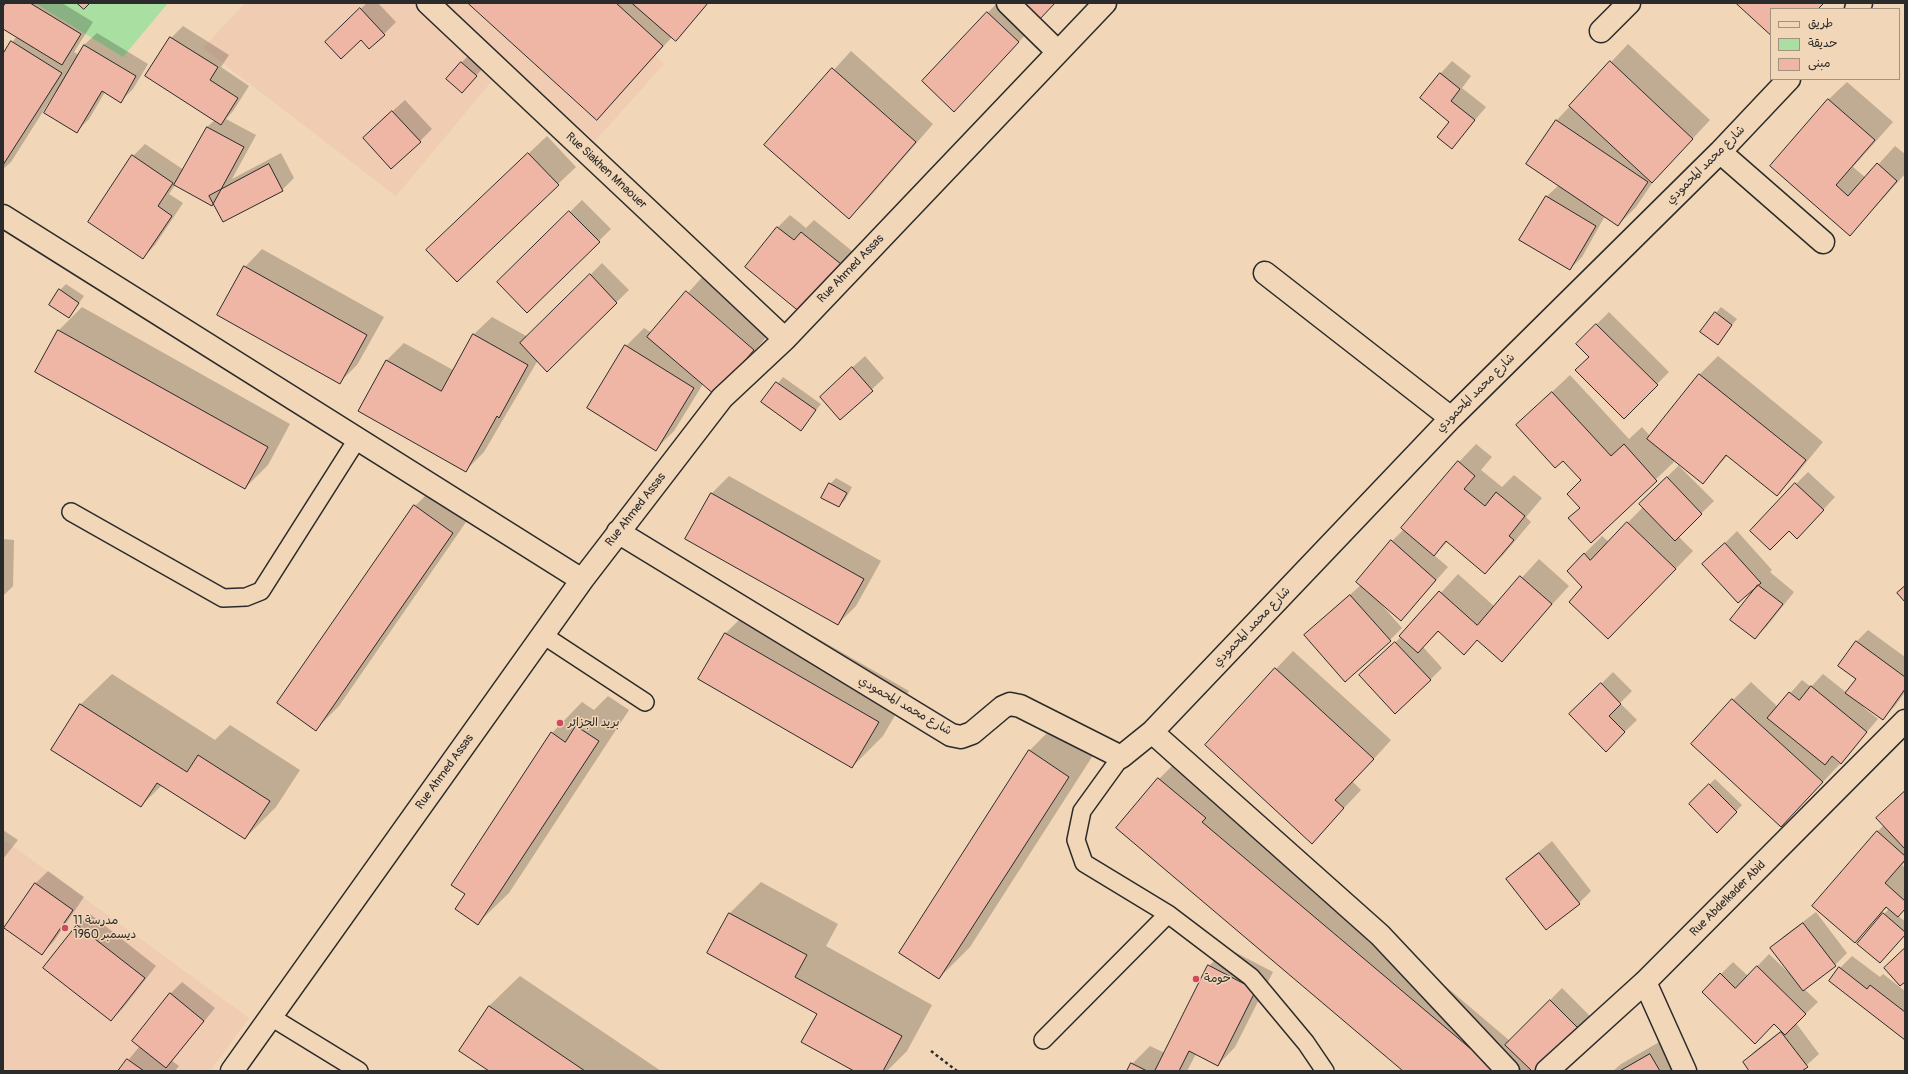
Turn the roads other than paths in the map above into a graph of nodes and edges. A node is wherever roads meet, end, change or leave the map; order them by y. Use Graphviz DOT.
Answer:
graph roads {
  1 [pos="428,3"];
  2 [pos="1008,3"];
  3 [pos="1105,3"];
  4 [pos="1629,3"];
  5 [pos="1601,31"];
  6 [pos="1058,52"];
  7 [pos="1788,80"];
  8 [pos="1720,152"];
  9 [pos="3,216"];
  10 [pos="1823,242"];
  11 [pos="1265,273"];
  12 [pos="785,339"];
  13 [pos="1451,418"];
  14 [pos="358,438"];
  15 [pos="71,512"];
  16 [pos="618,532"];
  17 [pos="582,580"];
  18 [pos="543,635"];
  19 [pos="645,702"];
  20 [pos="1905,721"];
  21 [pos="1152,732"];
  22 [pos="1121,757"];
  23 [pos="1168,914"];
  24 [pos="1645,982"];
  25 [pos="271,1017"];
  26 [pos="1043,1040"];
  27 [pos="232,1071"];
  28 [pos="359,1071"];
  29 [pos="1325,1071"];
  30 [pos="1508,1071"];
  31 [pos="1547,1071"];
  32 [pos="1685,1071"];
  1 -- 12 [label="street, Rue Siakhen Mnaouer"];
  2 -- 6 [label="street"];
  3 -- 6 [label="street, Rue Ahmed Assas"];
  4 -- 5 [label="street"];
  6 -- 12 [label="street, Rue Ahmed Assas"];
  7 -- 8 [label="street, شارع محمد المحمودي"];
  8 -- 10 [label="street"];
  8 -- 13 [label="street, شارع محمد المحمودي"];
  9 -- 14 [label="street"];
  11 -- 13 [label="street"];
  12 -- 16 [label="street, Rue Ahmed Assas"];
  13 -- 21 [label="street, شارع محمد المحمودي"];
  14 -- 15 [label="lane"];
  14 -- 17 [label="street"];
  16 -- 17 [label="street, Rue Ahmed Assas"];
  16 -- 22 [label="street, شارع محمد المحمودي"];
  17 -- 18 [label="street, Rue Ahmed Assas"];
  18 -- 19 [label="lane"];
  18 -- 25 [label="street, Rue Ahmed Assas"];
  20 -- 24 [label="street, Rue Abdelkader Abid"];
  21 -- 22 [label="street, شارع محمد المحمودي"];
  21 -- 30 [label="street"];
  22 -- 23 [label="lane"];
  23 -- 26 [label="lane"];
  23 -- 29 [label="lane"];
  24 -- 31 [label="street, Rue Abdelkader Abid"];
  24 -- 32 [label="street"];
  25 -- 27 [label="street, Rue Ahmed Assas"];
  25 -- 28 [label="lane"];
}
